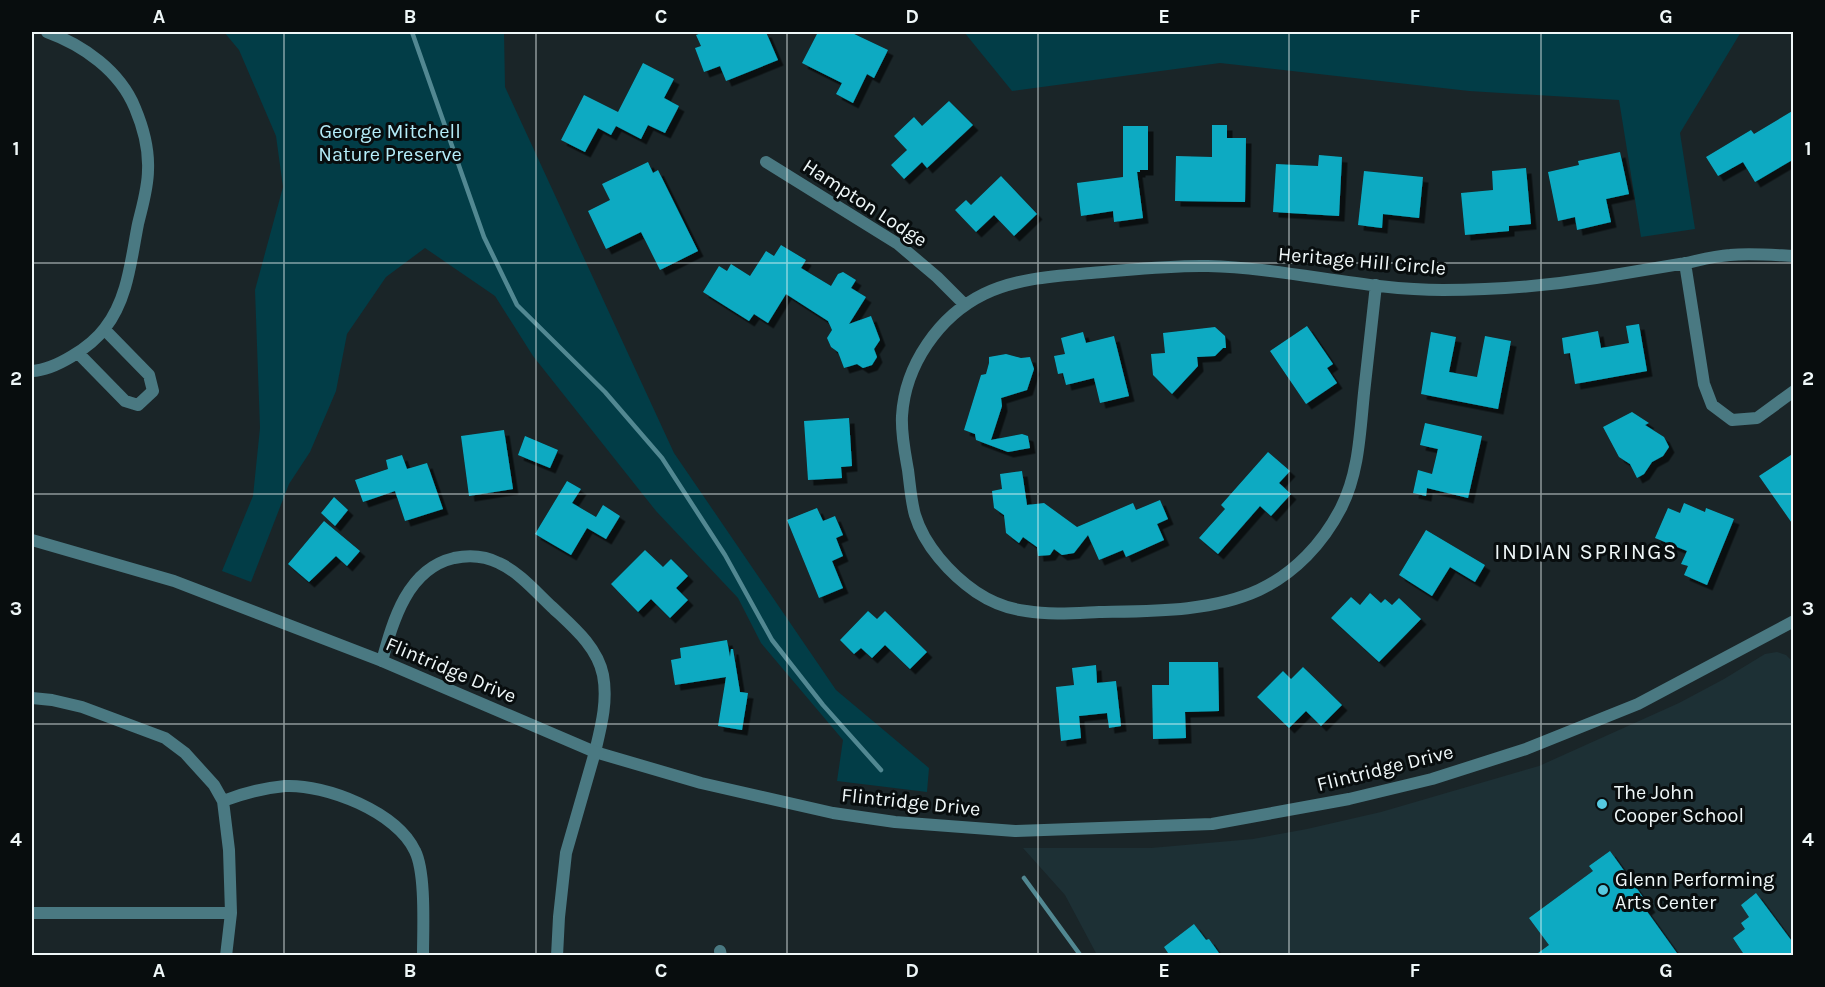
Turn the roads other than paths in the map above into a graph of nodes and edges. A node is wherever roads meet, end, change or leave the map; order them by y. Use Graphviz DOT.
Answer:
graph roads {
  1 [pos="47,32"];
  2 [pos="766,162"];
  3 [pos="1794,256"];
  4 [pos="1685,263"];
  5 [pos="1376,285"];
  6 [pos="965,305"];
  7 [pos="105,330"];
  8 [pos="78,353"];
  9 [pos="32,371"];
  10 [pos="1794,391"];
  11 [pos="32,540"];
  12 [pos="1794,621"];
  13 [pos="382,661"];
  14 [pos="32,698"];
  15 [pos="595,752"];
  16 [pos="223,801"];
  17 [pos="32,913"];
  18 [pos="231,913"];
  19 [pos="226,956"];
  20 [pos="423,956"];
  21 [pos="557,956"];
  1 -- 7 [label="street"];
  2 -- 6 [label="street, Hampton Lodge"];
  3 -- 4 [label="street, Heritage Hill Circle"];
  4 -- 5 [label="street, Heritage Hill Circle"];
  4 -- 10 [label="street"];
  5 -- 6 [label="street, Heritage Hill Circle"];
  5 -- 6 [label="street, Heritage Hill Circle"];
  7 -- 8 [label="street"];
  7 -- 8 [label="street"];
  8 -- 9 [label="street"];
  11 -- 13 [label="street, Flintridge Drive"];
  12 -- 15 [label="street, Flintridge Drive"];
  13 -- 15 [label="street, Flintridge Drive"];
  13 -- 15 [label="street"];
  14 -- 16 [label="street"];
  15 -- 21 [label="street"];
  16 -- 18 [label="street"];
  16 -- 20 [label="street"];
  17 -- 18 [label="street"];
  18 -- 19 [label="street"];
}
